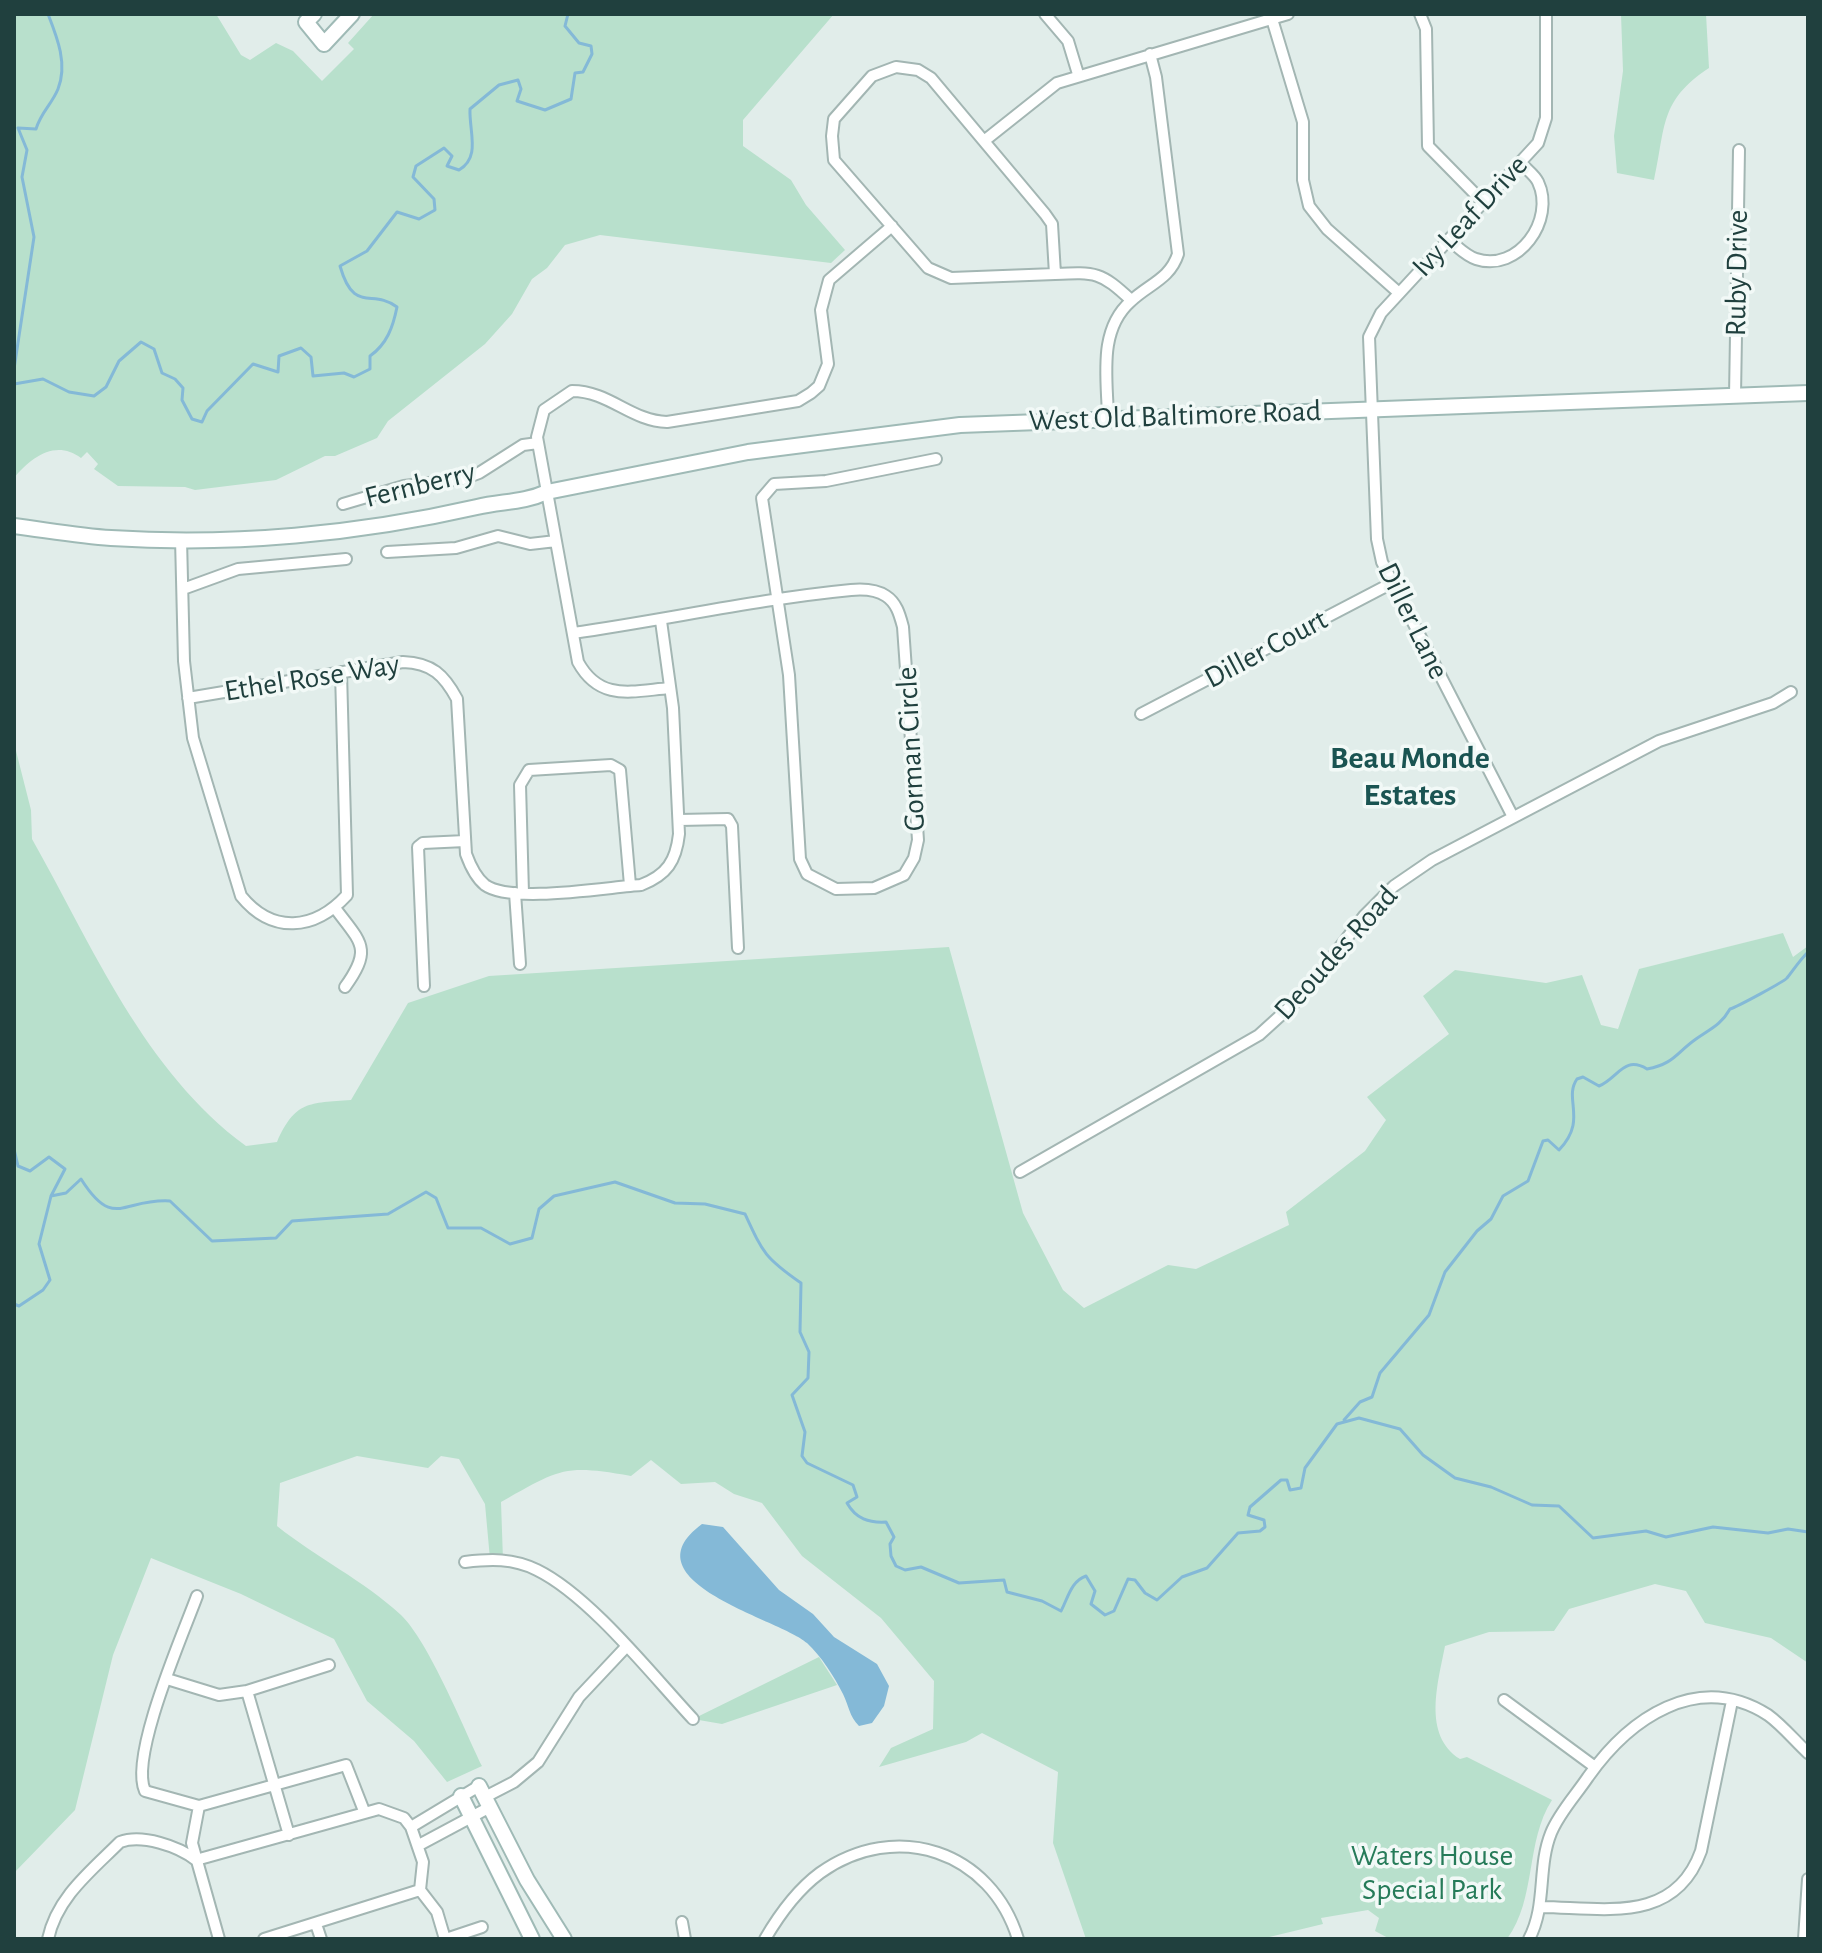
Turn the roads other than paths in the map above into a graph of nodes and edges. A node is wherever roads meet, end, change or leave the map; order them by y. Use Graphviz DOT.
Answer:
graph roads {
  1 [pos="352,14"];
  2 [pos="1045,14"];
  3 [pos="1288,14"];
  4 [pos="1420,14"];
  5 [pos="1546,14"];
  6 [pos="307,17"];
  7 [pos="1272,19"];
  8 [pos="1150,54"];
  9 [pos="1078,74"];
  10 [pos="984,141"];
  11 [pos="1739,150"];
  12 [pos="1521,163"];
  13 [pos="1483,202"];
  14 [pos="892,226"];
  15 [pos="1450,241"];
  16 [pos="1055,274"];
  17 [pos="1399,293"];
  18 [pos="1131,300"];
  19 [pos="1808,393"];
  20 [pos="1735,396"];
  21 [pos="1371,409"];
  22 [pos="1108,417"];
  23 [pos="538,443"];
  24 [pos="936,459"];
  25 [pos="547,492"];
  26 [pos="343,504"];
  27 [pos="14,526"];
  28 [pos="181,539"];
  29 [pos="556,541"];
  30 [pos="387,552"];
  31 [pos="346,559"];
  32 [pos="1390,584"];
  33 [pos="183,589"];
  34 [pos="777,601"];
  35 [pos="661,621"];
  36 [pos="573,633"];
  37 [pos="341,672"];
  38 [pos="670,688"];
  39 [pos="1791,692"];
  40 [pos="188,698"];
  41 [pos="1141,714"];
  42 [pos="1513,817"];
  43 [pos="679,820"];
  44 [pos="465,841"];
  45 [pos="630,885"];
  46 [pos="519,893"];
  47 [pos="335,908"];
  48 [pos="738,948"];
  49 [pos="520,964"];
  50 [pos="424,986"];
  51 [pos="345,987"];
  52 [pos="1020,1172"];
  53 [pos="465,1562"];
  54 [pos="197,1596"];
  55 [pos="626,1647"];
  56 [pos="329,1665"];
  57 [pos="167,1679"];
  58 [pos="247,1691"];
  59 [pos="1504,1700"];
  60 [pos="1732,1701"];
  61 [pos="693,1719"];
  62 [pos="1808,1753"];
  63 [pos="1595,1767"];
  64 [pos="274,1783"];
  65 [pos="461,1796"];
  66 [pos="485,1797"];
  67 [pos="199,1806"];
  68 [pos="364,1811"];
  69 [pos="471,1816"];
  70 [pos="411,1827"];
  71 [pos="289,1835"];
  72 [pos="419,1845"];
  73 [pos="196,1860"];
  74 [pos="1808,1879"];
  75 [pos="420,1890"];
  76 [pos="1542,1907"];
  77 [pos="682,1922"];
  78 [pos="316,1924"];
  79 [pos="482,1927"];
  80 [pos="48,1939"];
  81 [pos="219,1939"];
  82 [pos="264,1939"];
  83 [pos="321,1939"];
  84 [pos="446,1939"];
  85 [pos="532,1939"];
  86 [pos="564,1939"];
  87 [pos="685,1939"];
  88 [pos="765,1939"];
  89 [pos="1018,1939"];
  90 [pos="1529,1939"];
  91 [pos="1804,1939"];
  1 -- 6 [label="street"];
  2 -- 9 [label="street"];
  3 -- 7 [label="street"];
  4 -- 13 [label="street"];
  5 -- 12 [label="street, Ivy Leaf Drive"];
  7 -- 8 [label="street"];
  7 -- 17 [label="street"];
  8 -- 9 [label="street"];
  8 -- 18 [label="street"];
  9 -- 10 [label="street"];
  10 -- 14 [label="street"];
  10 -- 16 [label="street"];
  11 -- 20 [label="street, Ruby Drive"];
  12 -- 13 [label="street, Ivy Leaf Drive"];
  12 -- 15 [label="street"];
  13 -- 15 [label="street, Ivy Leaf Drive"];
  14 -- 16 [label="street"];
  14 -- 23 [label="street"];
  15 -- 17 [label="street, Ivy Leaf Drive"];
  16 -- 18 [label="street"];
  17 -- 21 [label="street, Ivy Leaf Drive"];
  18 -- 22 [label="street"];
  19 -- 20 [label="street, West Old Baltimore Road"];
  20 -- 21 [label="street, West Old Baltimore Road"];
  21 -- 22 [label="street, West Old Baltimore Road"];
  21 -- 32 [label="street, Diller Lane"];
  22 -- 25 [label="street, West Old Baltimore Road"];
  23 -- 25 [label="street"];
  23 -- 26 [label="street, Fernberry"];
  24 -- 34 [label="street"];
  25 -- 28 [label="street, West Old Baltimore Road"];
  25 -- 29 [label="street"];
  27 -- 28 [label="street, West Old Baltimore Road"];
  28 -- 33 [label="street"];
  29 -- 30 [label="street"];
  29 -- 36 [label="street"];
  31 -- 33 [label="street"];
  32 -- 41 [label="street, Diller Court"];
  32 -- 42 [label="street, Diller Lane"];
  33 -- 40 [label="street"];
  34 -- 34 [label="street, Gorman Circle"];
  34 -- 35 [label="street, Gorman Circle"];
  35 -- 36 [label="street, Gorman Circle"];
  35 -- 38 [label="street, Ethel Rose Way"];
  36 -- 38 [label="street"];
  37 -- 40 [label="street, Ethel Rose Way"];
  37 -- 44 [label="street, Ethel Rose Way"];
  37 -- 47 [label="street"];
  38 -- 43 [label="street, Ethel Rose Way"];
  39 -- 42 [label="street, Deoudes Road"];
  40 -- 47 [label="street"];
  42 -- 52 [label="street, Deoudes Road"];
  43 -- 45 [label="street, Ethel Rose Way"];
  43 -- 48 [label="street"];
  44 -- 46 [label="street, Ethel Rose Way"];
  44 -- 50 [label="street"];
  45 -- 46 [label="street, Ethel Rose Way"];
  45 -- 46 [label="street"];
  46 -- 49 [label="street"];
  47 -- 51 [label="street"];
  53 -- 55 [label="street"];
  54 -- 57 [label="street"];
  55 -- 61 [label="street"];
  55 -- 66 [label="street"];
  56 -- 58 [label="street"];
  57 -- 58 [label="street"];
  57 -- 67 [label="street"];
  58 -- 64 [label="street"];
  59 -- 63 [label="street"];
  60 -- 62 [label="street"];
  60 -- 63 [label="street"];
  60 -- 76 [label="street"];
  63 -- 76 [label="street"];
  64 -- 67 [label="street"];
  64 -- 68 [label="street"];
  64 -- 71 [label="street"];
  65 -- 66 [label="street"];
  65 -- 69 [label="street"];
  65 -- 70 [label="street"];
  66 -- 69 [label="street"];
  66 -- 86 [label="street"];
  67 -- 73 [label="street"];
  68 -- 70 [label="street"];
  68 -- 71 [label="street"];
  69 -- 72 [label="street"];
  69 -- 85 [label="street"];
  70 -- 72 [label="street"];
  71 -- 73 [label="street"];
  72 -- 75 [label="street"];
  73 -- 80 [label="street"];
  73 -- 81 [label="street"];
  74 -- 91 [label="street"];
  75 -- 78 [label="street"];
  75 -- 84 [label="street"];
  76 -- 90 [label="street"];
  77 -- 87 [label="street"];
  78 -- 82 [label="street"];
  78 -- 83 [label="street"];
  79 -- 84 [label="street"];
  88 -- 89 [label="street"];
}
